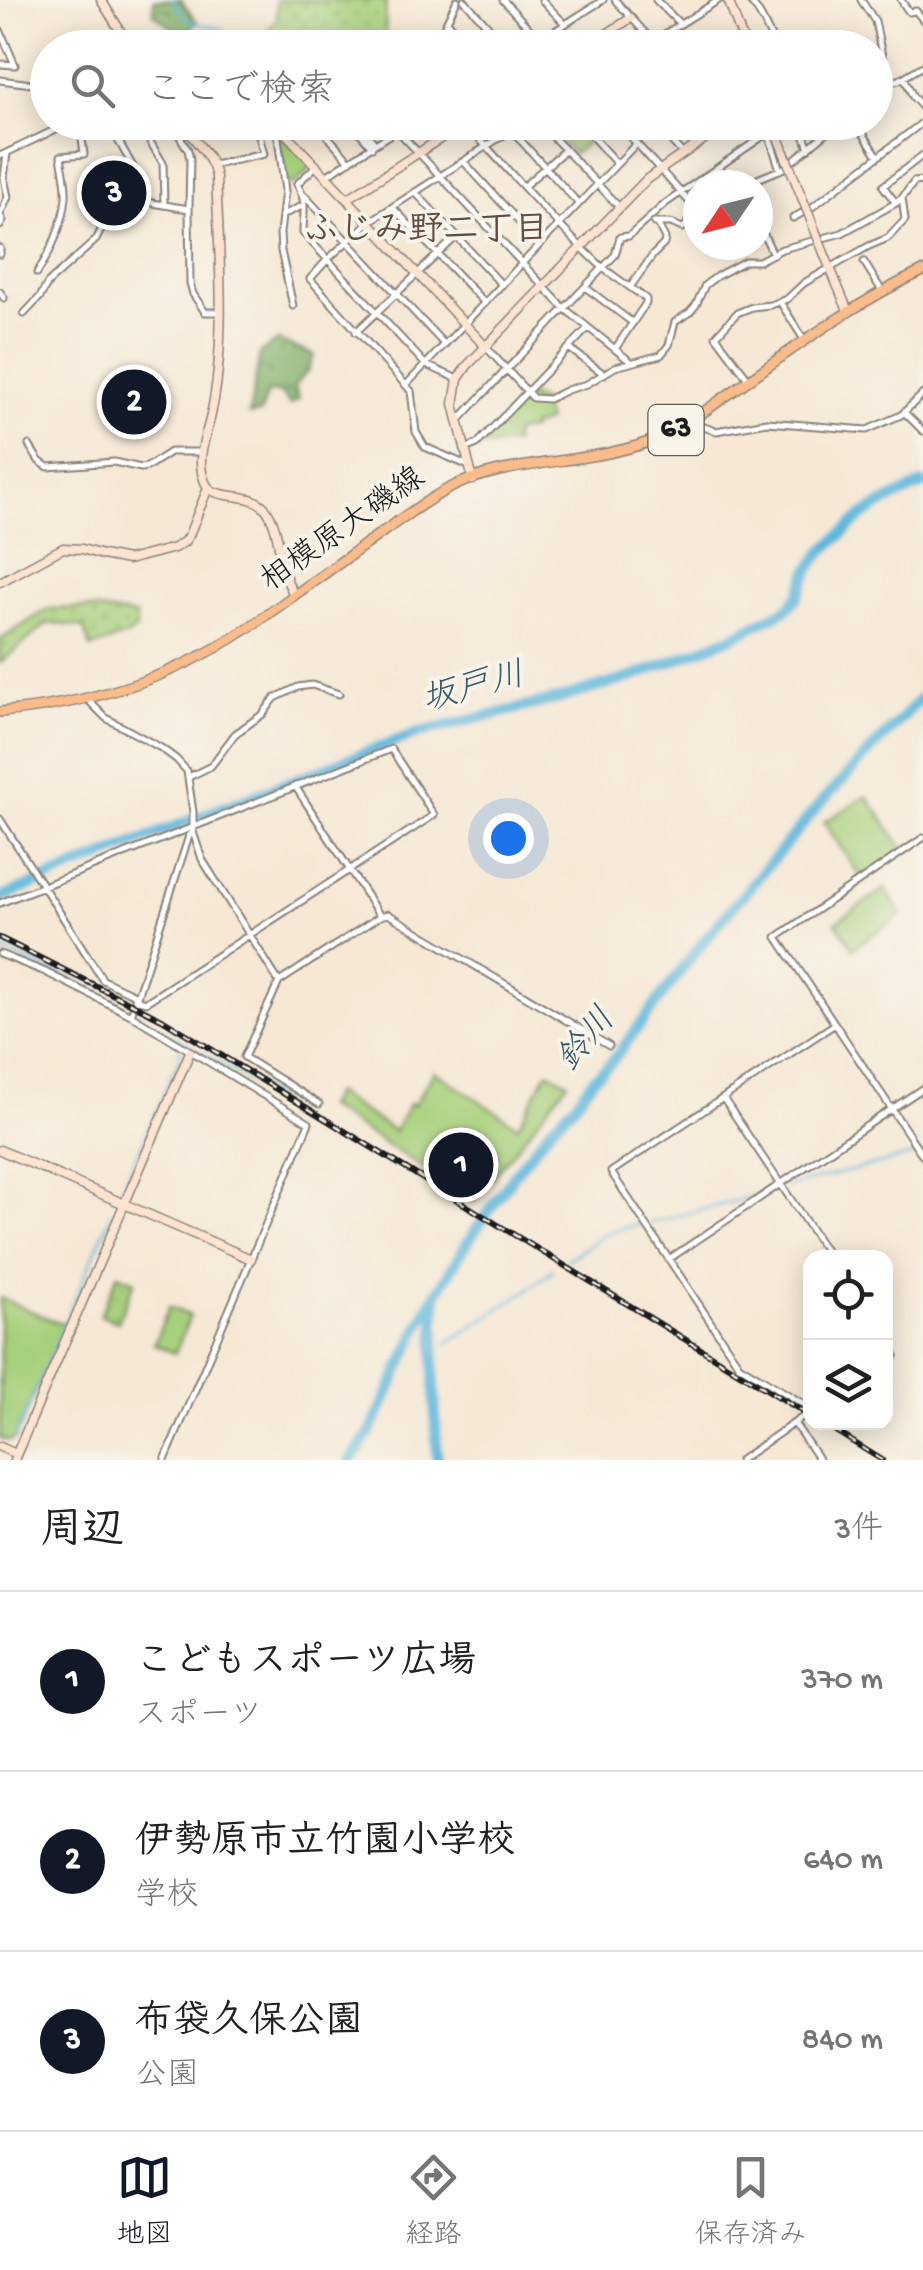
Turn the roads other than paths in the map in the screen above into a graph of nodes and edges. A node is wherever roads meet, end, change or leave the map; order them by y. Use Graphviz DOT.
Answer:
graph roads {
  1 [pos="101,0"];
  2 [pos="461,0"];
  3 [pos="502,0"];
  4 [pos="542,0"];
  5 [pos="603,0"];
  6 [pos="615,0"];
  7 [pos="656,0"];
  8 [pos="696,0"];
  9 [pos="719,0"];
  10 [pos="728,0"];
  11 [pos="861,0"];
  12 [pos="902,0"];
  13 [pos="751,1"];
  14 [pos="704,8"];
  15 [pos="632,18"];
  16 [pos="923,20"];
  17 [pos="447,21"];
  18 [pos="565,24"];
  19 [pos="680,24"];
  20 [pos="0,30"];
  21 [pos="120,30"];
  22 [pos="445,30"];
  23 [pos="455,30"];
  24 [pos="490,30"];
  25 [pos="530,30"];
  26 [pos="556,30"];
  27 [pos="613,30"];
  28 [pos="643,30"];
  29 [pos="670,30"];
  30 [pos="739,30"];
  31 [pos="766,30"];
  32 [pos="877,30"];
  33 [pos="0,64"];
  34 [pos="923,66"];
  35 [pos="904,78"];
  36 [pos="0,80"];
  37 [pos="893,81"];
  38 [pos="30,84"];
  39 [pos="923,108"];
  40 [pos="923,122"];
  41 [pos="39,140"];
  42 [pos="82,140"];
  43 [pos="118,140"];
  44 [pos="149,140"];
  45 [pos="182,140"];
  46 [pos="196,140"];
  47 [pos="260,140"];
  48 [pos="278,140"];
  49 [pos="291,140"];
  50 [pos="331,140"];
  51 [pos="368,140"];
  52 [pos="370,140"];
  53 [pos="382,140"];
  54 [pos="406,140"];
  55 [pos="439,140"];
  56 [pos="481,140"];
  57 [pos="495,140"];
  58 [pos="520,140"];
  59 [pos="556,140"];
  60 [pos="595,140"];
  61 [pos="633,140"];
  62 [pos="670,140"];
  63 [pos="704,140"];
  64 [pos="757,140"];
  65 [pos="775,140"];
  66 [pos="778,140"];
  67 [pos="806,140"];
  68 [pos="818,140"];
  69 [pos="868,140"];
  70 [pos="636,144"];
  71 [pos="373,146"];
  72 [pos="486,146"];
  73 [pos="809,148"];
  74 [pos="565,150"];
  75 [pos="418,154"];
  76 [pos="683,154"];
  77 [pos="4,155"];
  78 [pos="923,155"];
  79 [pos="878,156"];
  80 [pos="350,161"];
  81 [pos="463,161"];
  82 [pos="617,164"];
  83 [pos="214,166"];
  84 [pos="316,166"];
  85 [pos="545,168"];
  86 [pos="660,170"];
  87 [pos="780,170"];
  88 [pos="773,173"];
  89 [pos="326,176"];
  90 [pos="439,177"];
  91 [pos="923,181"];
  92 [pos="598,184"];
  93 [pos="524,186"];
  94 [pos="302,192"];
  95 [pos="415,192"];
  96 [pos="681,192"];
  97 [pos="902,198"];
  98 [pos="347,199"];
  99 [pos="136,200"];
  100 [pos="896,203"];
  101 [pos="578,204"];
  102 [pos="164,205"];
  103 [pos="304,205"];
  104 [pos="619,206"];
  105 [pos="392,207"];
  106 [pos="190,209"];
  107 [pos="283,215"];
  108 [pos="793,218"];
  109 [pos="647,221"];
  110 [pos="369,222"];
  111 [pos="560,224"];
  112 [pos="656,224"];
  113 [pos="0,226"];
  114 [pos="683,228"];
  115 [pos="457,236"];
  116 [pos="346,241"];
  117 [pos="540,244"];
  118 [pos="581,247"];
  119 [pos="438,254"];
  120 [pos="773,254"];
  121 [pos="327,260"];
  122 [pos="760,260"];
  123 [pos="864,262"];
  124 [pos="521,264"];
  125 [pos="604,268"];
  126 [pos="831,269"];
  127 [pos="923,272"];
  128 [pos="37,273"];
  129 [pos="418,274"];
  130 [pos="502,284"];
  131 [pos="543,286"];
  132 [pos="631,286"];
  133 [pos="585,287"];
  134 [pos="882,291"];
  135 [pos="396,294"];
  136 [pos="780,302"];
  137 [pos="485,303"];
  138 [pos="294,306"];
  139 [pos="564,308"];
  140 [pos="848,311"];
  141 [pos="220,312"];
  142 [pos="376,312"];
  143 [pos="24,314"];
  144 [pos="633,322"];
  145 [pos="465,324"];
  146 [pos="588,328"];
  147 [pos="356,332"];
  148 [pos="805,341"];
  149 [pos="445,345"];
  150 [pos="485,346"];
  151 [pos="569,348"];
  152 [pos="615,349"];
  153 [pos="631,362"];
  154 [pos="426,365"];
  155 [pos="507,370"];
  156 [pos="604,374"];
  157 [pos="458,379"];
  158 [pos="749,380"];
  159 [pos="406,386"];
  160 [pos="527,391"];
  161 [pos="923,394"];
  162 [pos="905,412"];
  163 [pos="458,420"];
  164 [pos="688,422"];
  165 [pos="923,431"];
  166 [pos="29,445"];
  167 [pos="465,450"];
  168 [pos="200,452"];
  169 [pos="470,466"];
  170 [pos="473,480"];
  171 [pos="208,488"];
  172 [pos="0,582"];
  173 [pos="294,594"];
  174 [pos="339,694"];
  175 [pos="87,699"];
  176 [pos="0,712"];
  177 [pos="190,778"];
  178 [pos="296,786"];
  179 [pos="0,819"];
  180 [pos="194,829"];
  181 [pos="923,838"];
  182 [pos="349,869"];
  183 [pos="44,886"];
  184 [pos="0,903"];
  185 [pos="380,916"];
  186 [pos="250,934"];
  187 [pos="0,954"];
  188 [pos="279,982"];
  189 [pos="136,998"];
  190 [pos="131,1015"];
  191 [pos="835,1024"];
  192 [pos="608,1046"];
  193 [pos="190,1052"];
  194 [pos="923,1088"];
  195 [pos="722,1097"];
  196 [pos="318,1104"];
  197 [pos="892,1109"];
  198 [pos="0,1150"];
  199 [pos="923,1156"];
  200 [pos="781,1184"];
  201 [pos="124,1204"];
  202 [pos="825,1250"];
  203 [pos="669,1258"];
  204 [pos="252,1259"];
  205 [pos="803,1406"];
  206 [pos="803,1416"];
  207 [pos="794,1423"];
  208 [pos="0,1447"];
  209 [pos="15,1457"];
  210 [pos="165,1460"];
  211 [pos="740,1460"];
  212 [pos="819,1460"];
  1 -- 21 [label="street"];
  2 -- 17 [label="street"];
  2 -- 24 [label="street"];
  3 -- 25 [label="street"];
  4 -- 18 [label="street"];
  5 -- 18 [label="street"];
  6 -- 15 [label="street"];
  7 -- 19 [label="street"];
  8 -- 14 [label="street"];
  9 -- 14 [label="street"];
  10 -- 30 [label="street"];
  11 -- 32 [label="street"];
  12 -- 16 [label="street"];
  13 -- 31 [label="street"];
  14 -- 19 [label="street"];
  15 -- 27 [label="street"];
  15 -- 28 [label="street"];
  17 -- 22 [label="street"];
  17 -- 23 [label="street"];
  18 -- 26 [label="street"];
  19 -- 29 [label="street"];
  20 -- 33 [label="street"];
  34 -- 35 [label="street"];
  35 -- 37 [label="street"];
  35 -- 39 [label="street"];
  36 -- 38 [label="street"];
  40 -- 79 [label="street"];
  41 -- 77 [label="street"];
  42 -- 128 [label="street"];
  43 -- 99 [label="street"];
  44 -- 102 [label="street"];
  45 -- 106 [label="street"];
  46 -- 83 [label="street"];
  47 -- 83 [label="street"];
  48 -- 107 [label="street"];
  49 -- 84 [label="street"];
  50 -- 80 [label="street"];
  51 -- 71 [label="street"];
  52 -- 71 [label="street"];
  53 -- 71 [label="street"];
  54 -- 75 [label="street"];
  55 -- 75 [label="street"];
  56 -- 72 [label="street"];
  57 -- 72 [label="street"];
  58 -- 85 [label="street"];
  59 -- 74 [label="street"];
  60 -- 82 [label="street"];
  61 -- 70 [label="street"];
  62 -- 76 [label="street"];
  63 -- 76 [label="street"];
  64 -- 96 [label="street"];
  65 -- 87 [label="street"];
  66 -- 126 [label="street, bridge"];
  67 -- 73 [label="street"];
  68 -- 73 [label="street"];
  69 -- 79 [label="street"];
  70 -- 82 [label="street"];
  70 -- 86 [label="street"];
  71 -- 80 [label="street"];
  72 -- 81 [label="street"];
  72 -- 93 [label="street"];
  73 -- 87 [label="street"];
  74 -- 85 [label="street"];
  74 -- 92 [label="street"];
  75 -- 90 [label="street"];
  75 -- 98 [label="street"];
  76 -- 86 [label="street"];
  77 -- 113 [label="street"];
  78 -- 100 [label="street"];
  79 -- 108 [label="street"];
  80 -- 89 [label="street"];
  81 -- 90 [label="street"];
  81 -- 117 [label="street"];
  82 -- 92 [label="street"];
  83 -- 141 [label="street"];
  84 -- 89 [label="street"];
  84 -- 94 [label="street"];
  85 -- 93 [label="street"];
  85 -- 101 [label="street"];
  86 -- 96 [label="street"];
  86 -- 104 [label="street"];
  87 -- 88 [label="street"];
  89 -- 98 [label="street"];
  90 -- 95 [label="street"];
  90 -- 124 [label="street"];
  91 -- 97 [label="street"];
  92 -- 101 [label="street"];
  92 -- 104 [label="street"];
  93 -- 111 [label="street"];
  94 -- 103 [label="street"];
  94 -- 116 [label="street"];
  95 -- 105 [label="street"];
  95 -- 115 [label="street"];
  96 -- 109 [label="street"];
  97 -- 100 [label="street"];
  97 -- 126 [label="street"];
  98 -- 110 [label="street"];
  99 -- 102 [label="street"];
  99 -- 143 [label="street"];
  100 -- 120 [label="street"];
  101 -- 111 [label="street"];
  102 -- 106 [label="street"];
  103 -- 107 [label="street"];
  103 -- 121 [label="street"];
  104 -- 118 [label="street"];
  105 -- 110 [label="street"];
  105 -- 119 [label="street"];
  106 -- 141 [label="street"];
  107 -- 138 [label="street"];
  109 -- 112 [label="street"];
  109 -- 125 [label="street"];
  110 -- 116 [label="street"];
  110 -- 129 [label="street"];
  111 -- 117 [label="street"];
  111 -- 118 [label="street"];
  112 -- 114 [label="street"];
  112 -- 132 [label="street"];
  115 -- 119 [label="street"];
  115 -- 130 [label="street"];
  116 -- 121 [label="street"];
  116 -- 135 [label="street"];
  117 -- 124 [label="street"];
  118 -- 125 [label="street"];
  118 -- 131 [label="street"];
  119 -- 129 [label="street"];
  119 -- 137 [label="street"];
  121 -- 142 [label="street"];
  121 -- 147 [label="street"];
  122 -- 153 [label="street"];
  123 -- 134 [label="street"];
  124 -- 130 [label="street"];
  124 -- 131 [label="street"];
  125 -- 132 [label="street"];
  125 -- 133 [label="street"];
  126 -- 136 [label="street"];
  126 -- 140 [label="street"];
  127 -- 134 [label="main road, 相模原大磯線 / 63"];
  129 -- 135 [label="street"];
  129 -- 145 [label="street"];
  130 -- 137 [label="street"];
  131 -- 139 [label="street"];
  131 -- 150 [label="street"];
  132 -- 144 [label="street"];
  133 -- 139 [label="street"];
  133 -- 144 [label="street"];
  134 -- 140 [label="main road, 相模原大磯線 / 63"];
  135 -- 142 [label="street"];
  135 -- 149 [label="street"];
  136 -- 148 [label="street"];
  136 -- 158 [label="street"];
  137 -- 145 [label="street"];
  139 -- 146 [label="street"];
  139 -- 155 [label="street"];
  140 -- 148 [label="main road, 相模原大磯線 / 63"];
  141 -- 168 [label="street"];
  142 -- 147 [label="street"];
  142 -- 154 [label="street"];
  144 -- 152 [label="street"];
  145 -- 149 [label="street"];
  145 -- 150 [label="street"];
  146 -- 151 [label="street"];
  146 -- 152 [label="street"];
  147 -- 159 [label="street"];
  148 -- 158 [label="main road, 相模原大磯線 / 63"];
  149 -- 154 [label="street"];
  150 -- 155 [label="street"];
  150 -- 157 [label="street"];
  151 -- 156 [label="street"];
  151 -- 160 [label="street"];
  152 -- 153 [label="street"];
  153 -- 156 [label="street"];
  154 -- 157 [label="street"];
  154 -- 159 [label="street"];
  155 -- 160 [label="street"];
  155 -- 163 [label="street"];
  156 -- 160 [label="street"];
  157 -- 163 [label="street"];
  158 -- 164 [label="main road, 相模原大磯線 / 63"];
  159 -- 169 [label="street"];
  160 -- 167 [label="street"];
  161 -- 162 [label="street"];
  162 -- 164 [label="street"];
  162 -- 165 [label="street"];
  163 -- 167 [label="street"];
  164 -- 170 [label="main road, 相模原大磯線 / 63"];
  166 -- 168 [label="street"];
  167 -- 169 [label="street"];
  168 -- 171 [label="street"];
  169 -- 170 [label="street"];
  170 -- 173 [label="main road, 相模原大磯線 / 63"];
  171 -- 172 [label="street"];
  171 -- 173 [label="street"];
  173 -- 175 [label="main road, 相模原大磯線 / 63"];
  174 -- 177 [label="street"];
  175 -- 176 [label="main road, 相模原大磯線 / 63"];
  175 -- 177 [label="street"];
  177 -- 180 [label="street"];
  178 -- 180 [label="street"];
  178 -- 182 [label="street"];
  178 -- 182 [label="street"];
  179 -- 183 [label="street"];
  180 -- 183 [label="street"];
  180 -- 186 [label="street"];
  180 -- 189 [label="street"];
  181 -- 191 [label="street"];
  182 -- 185 [label="street"];
  182 -- 186 [label="street"];
  183 -- 184 [label="street"];
  183 -- 189 [label="street"];
  185 -- 188 [label="street"];
  185 -- 192 [label="street"];
  186 -- 188 [label="street"];
  186 -- 189 [label="street"];
  187 -- 190 [label="street"];
  188 -- 196 [label="street"];
  189 -- 190 [label="street"];
  190 -- 193 [label="street"];
  191 -- 195 [label="street"];
  191 -- 197 [label="street"];
  193 -- 201 [label="street"];
  193 -- 204 [label="street"];
  194 -- 197 [label="street"];
  195 -- 200 [label="street"];
  195 -- 203 [label="street"];
  197 -- 199 [label="street"];
  197 -- 200 [label="street"];
  198 -- 201 [label="street"];
  200 -- 202 [label="street"];
  200 -- 203 [label="street"];
  201 -- 204 [label="street"];
  201 -- 209 [label="street"];
  203 -- 205 [label="street"];
  204 -- 210 [label="street"];
  206 -- 207 [label="street"];
  207 -- 211 [label="street"];
  207 -- 212 [label="street"];
  208 -- 209 [label="street"];
}
